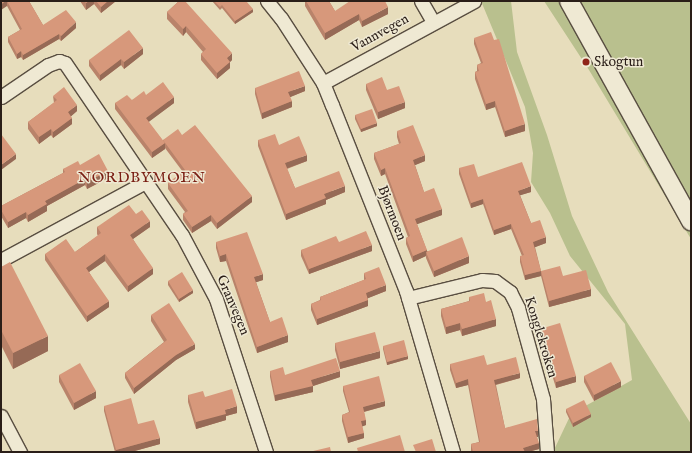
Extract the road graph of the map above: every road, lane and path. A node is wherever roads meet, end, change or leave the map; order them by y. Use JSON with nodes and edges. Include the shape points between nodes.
{"nodes":[{"id":1,"x":267,"y":1,"type":"edge"},
{"id":2,"x":421,"y":1,"type":"edge"},
{"id":3,"x":474,"y":1,"type":"edge"},
{"id":4,"x":569,"y":1,"type":"edge"},
{"id":5,"x":433,"y":22,"type":"junction"},
{"id":6,"x":323,"y":84,"type":"junction"},
{"id":7,"x":1,"y":97,"type":"edge"},
{"id":8,"x":145,"y":182,"type":"junction"},
{"id":9,"x":691,"y":221,"type":"edge"},
{"id":10,"x":1,"y":260,"type":"edge"},
{"id":11,"x":408,"y":298,"type":"junction"},
{"id":12,"x":1,"y":416,"type":"edge"},
{"id":13,"x":20,"y":452,"type":"edge"},
{"id":14,"x":266,"y":452,"type":"edge"},
{"id":15,"x":453,"y":452,"type":"edge"},
{"id":16,"x":547,"y":452,"type":"edge"}],
"edges":[{"from":1,"to":6,"type":"street","name":"Bjørmoen","via":[[281,18]]},
{"from":2,"to":5,"type":"street"},
{"from":3,"to":5,"type":"street","name":"Vannvegen"},
{"from":4,"to":9,"type":"main road"},
{"from":5,"to":6,"type":"street","name":"Vannvegen"},
{"from":6,"to":11,"type":"street","name":"Bjørmoen"},
{"from":7,"to":8,"type":"street","name":"Granvegen","via":[[48,65],[59,61],[65,63]]},
{"from":8,"to":10,"type":"street"},
{"from":8,"to":14,"type":"street","name":"Granvegen","via":[[182,235],[216,299]]},
{"from":11,"to":15,"type":"street","name":"Bjørmoen"},
{"from":11,"to":16,"type":"street","name":"Konglekroken","via":[[482,280],[495,281],[510,292],[518,308],[543,399]]},
{"from":12,"to":13,"type":"street"}]}
